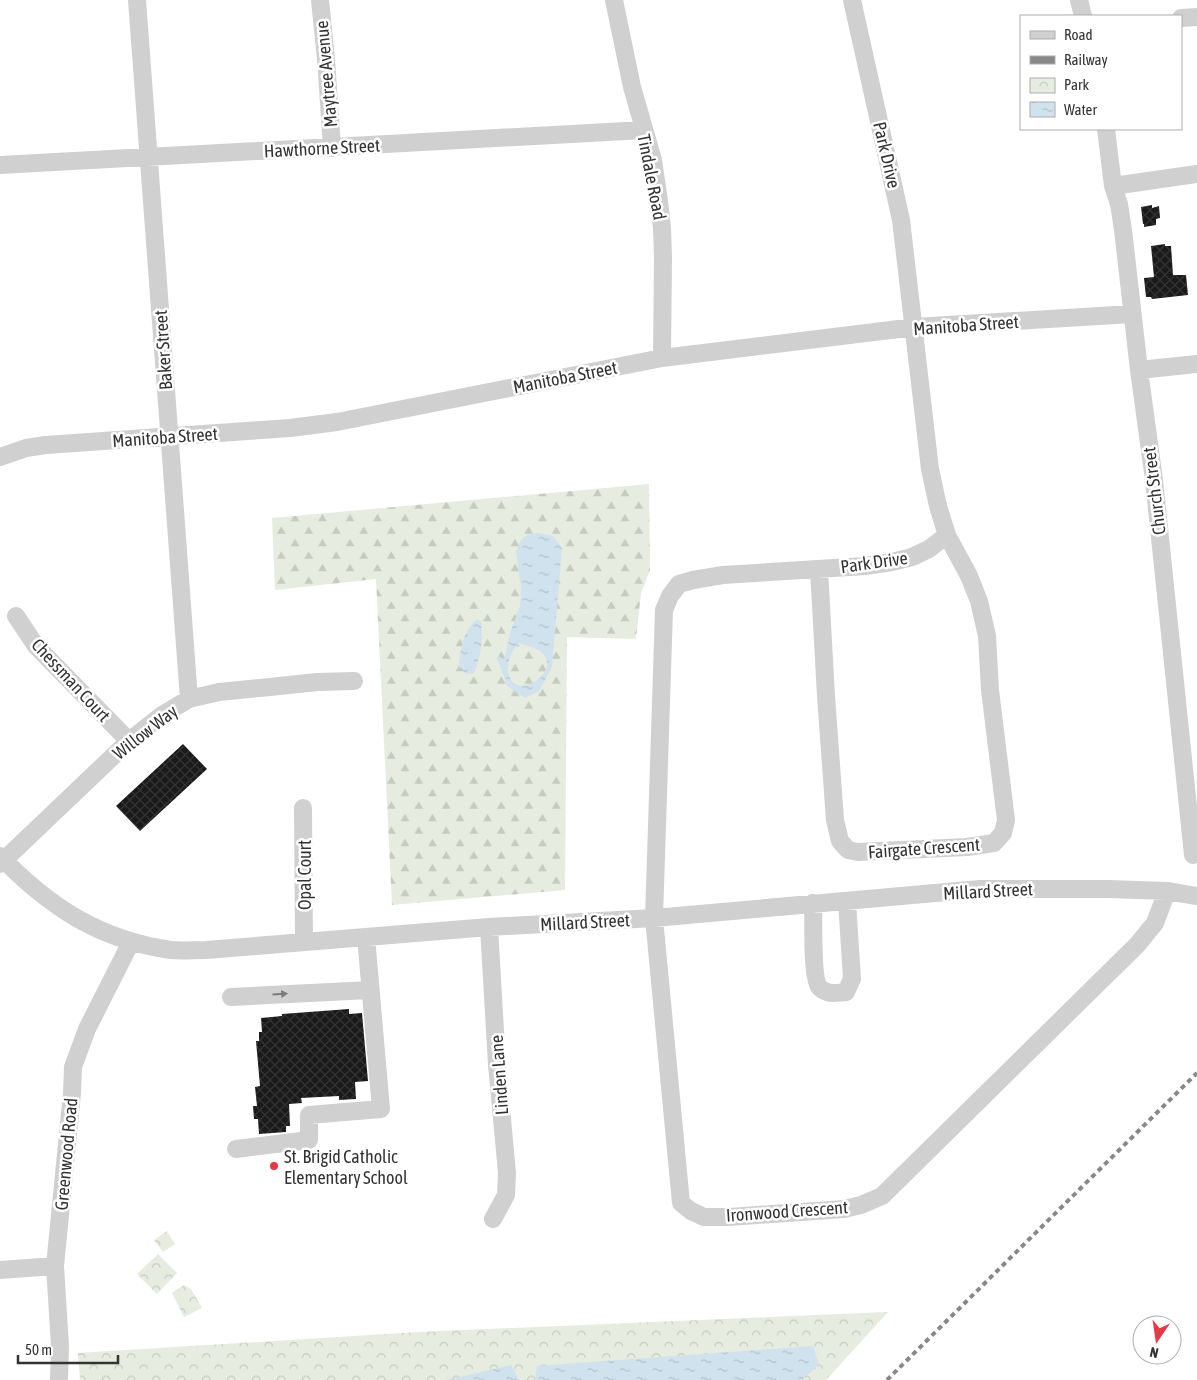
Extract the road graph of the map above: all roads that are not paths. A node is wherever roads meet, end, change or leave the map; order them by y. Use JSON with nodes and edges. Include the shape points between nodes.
{"nodes":[{"id":1,"x":137,"y":0,"type":"edge"},
{"id":2,"x":320,"y":0,"type":"edge"},
{"id":3,"x":614,"y":0,"type":"edge"},
{"id":4,"x":852,"y":0,"type":"edge"},
{"id":5,"x":1079,"y":0,"type":"edge"},
{"id":6,"x":1082,"y":15,"type":"edge"},
{"id":7,"x":1197,"y":17,"type":"edge"},
{"id":8,"x":1182,"y":18,"type":"edge"},
{"id":9,"x":644,"y":130,"type":"junction"},
{"id":10,"x":1106,"y":130,"type":"edge"},
{"id":11,"x":332,"y":148,"type":"junction"},
{"id":12,"x":149,"y":158,"type":"junction"},
{"id":13,"x":0,"y":166,"type":"edge"},
{"id":14,"x":1197,"y":174,"type":"edge"},
{"id":15,"x":1113,"y":186,"type":"junction"},
{"id":16,"x":1132,"y":314,"type":"junction"},
{"id":17,"x":915,"y":327,"type":"junction"},
{"id":18,"x":662,"y":358,"type":"junction"},
{"id":19,"x":1197,"y":364,"type":"edge"},
{"id":20,"x":1139,"y":370,"type":"junction"},
{"id":21,"x":170,"y":436,"type":"junction"},
{"id":22,"x":0,"y":457,"type":"edge"},
{"id":23,"x":947,"y":535,"type":"junction"},
{"id":24,"x":819,"y":568,"type":"junction"},
{"id":25,"x":16,"y":616,"type":"dead end"},
{"id":26,"x":354,"y":681,"type":"dead end"},
{"id":27,"x":189,"y":699,"type":"junction"},
{"id":28,"x":129,"y":741,"type":"junction"},
{"id":29,"x":303,"y":808,"type":"dead end"},
{"id":30,"x":1193,"y":855,"type":"dead end"},
{"id":31,"x":1,"y":860,"type":"edge"},
{"id":32,"x":1167,"y":891,"type":"junction"},
{"id":33,"x":1197,"y":896,"type":"edge"},
{"id":34,"x":847,"y":900,"type":"junction"},
{"id":35,"x":813,"y":904,"type":"junction"},
{"id":36,"x":654,"y":918,"type":"junction"},
{"id":37,"x":489,"y":927,"type":"junction"},
{"id":38,"x":366,"y":937,"type":"junction"},
{"id":39,"x":132,"y":942,"type":"junction"},
{"id":40,"x":304,"y":942,"type":"junction"},
{"id":41,"x":370,"y":990,"type":"junction"},
{"id":42,"x":231,"y":997,"type":"dead end"},
{"id":43,"x":236,"y":1149,"type":"dead end"},
{"id":44,"x":494,"y":1219,"type":"dead end"},
{"id":45,"x":55,"y":1266,"type":"junction"},
{"id":46,"x":0,"y":1270,"type":"edge"},
{"id":47,"x":59,"y":1380,"type":"edge"}],
"edges":[{"from":1,"to":12,"type":"street","name":"Baker Street"},
{"from":2,"to":11,"type":"street","name":"Maytree Avenue"},
{"from":3,"to":9,"type":"street","name":"Tindale Road"},
{"from":4,"to":17,"type":"street","name":"Park Drive","via":[[901,220]]},
{"from":5,"to":6,"type":"street"},
{"from":7,"to":8,"type":"street"},
{"from":9,"to":11,"type":"street","name":"Hawthorne Street"},
{"from":9,"to":18,"type":"street","name":"Tindale Road","via":[[653,160],[662,228]]},
{"from":10,"to":15,"type":"street","name":"Church Street"},
{"from":11,"to":12,"type":"street","name":"Hawthorne Street"},
{"from":12,"to":13,"type":"street","name":"Hawthorne Street"},
{"from":12,"to":21,"type":"street","name":"Baker Street"},
{"from":14,"to":15,"type":"street"},
{"from":15,"to":16,"type":"street","name":"Church Street","via":[[1119,204]]},
{"from":16,"to":17,"type":"street","name":"Manitoba Street"},
{"from":16,"to":20,"type":"street","name":"Church Street"},
{"from":17,"to":18,"type":"street","name":"Manitoba Street"},
{"from":17,"to":23,"type":"street","name":"Park Drive","via":[[930,469]]},
{"from":18,"to":21,"type":"street","name":"Manitoba Street","via":[[337,422]]},
{"from":19,"to":20,"type":"street"},
{"from":20,"to":30,"type":"street","name":"Church Street","via":[[1155,490]]},
{"from":21,"to":22,"type":"street","name":"Manitoba Street","via":[[46,445]]},
{"from":21,"to":27,"type":"street","name":"Baker Street"},
{"from":23,"to":24,"type":"street","name":"Park Drive","via":[[912,557],[865,566]]},
{"from":23,"to":24,"type":"street","name":"Fairgate Crescent","via":[[980,601],[987,636],[990,690],[1006,820],[1003,833],[994,843],[858,852],[848,850],[840,842],[826,696]]},
{"from":24,"to":36,"type":"street","name":"Park Drive","via":[[693,580],[679,584],[670,596],[664,610]]},
{"from":25,"to":28,"type":"street","name":"Chessman Court","via":[[36,646]]},
{"from":26,"to":27,"type":"street","name":"Willow Way","via":[[219,692]]},
{"from":27,"to":28,"type":"street","name":"Willow Way"},
{"from":28,"to":31,"type":"street","name":"Willow Way"},
{"from":29,"to":40,"type":"street","name":"Opal Court"},
{"from":31,"to":39,"type":"street","name":"Millard Street","via":[[58,907],[86,924]]},
{"from":32,"to":33,"type":"street","name":"Millard Street"},
{"from":32,"to":34,"type":"street","name":"Millard Street","via":[[980,889]]},
{"from":32,"to":36,"type":"street","name":"Ironwood Crescent","via":[[1155,923],[1137,946],[882,1196],[844,1209],[729,1216],[704,1216],[681,1202]]},
{"from":34,"to":35,"type":"street","name":"Millard Street"},
{"from":34,"to":35,"type":"street","via":[[852,979],[846,992],[830,994],[819,987],[815,976]]},
{"from":35,"to":36,"type":"street","name":"Millard Street"},
{"from":36,"to":37,"type":"street","name":"Millard Street"},
{"from":37,"to":38,"type":"street","name":"Millard Street"},
{"from":37,"to":44,"type":"street","name":"Linden Lane","via":[[507,1173],[506,1195]]},
{"from":38,"to":40,"type":"street","name":"Millard Street"},
{"from":38,"to":41,"type":"street"},
{"from":39,"to":40,"type":"street","name":"Millard Street","via":[[172,950],[206,950]]},
{"from":39,"to":45,"type":"street","name":"Greenwood Road","via":[[87,1029],[73,1067]]},
{"from":42,"to":41,"type":"street","one_way":true},
{"from":41,"to":43,"type":"street","via":[[381,1109],[308,1115],[309,1140]]},
{"from":45,"to":46,"type":"street"},
{"from":45,"to":47,"type":"street","name":"Greenwood Road"}]}
